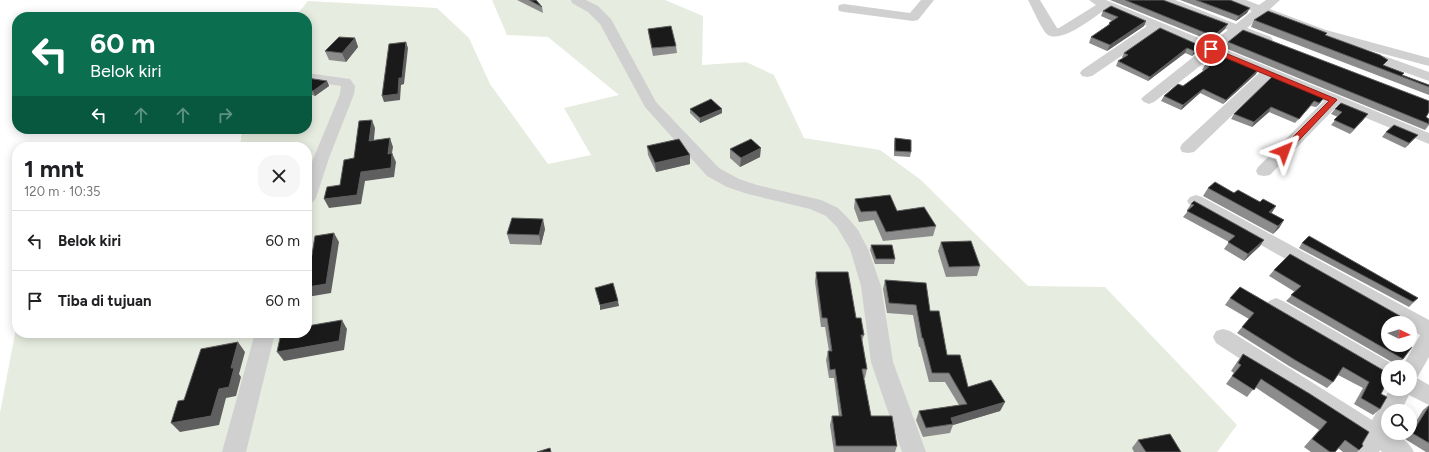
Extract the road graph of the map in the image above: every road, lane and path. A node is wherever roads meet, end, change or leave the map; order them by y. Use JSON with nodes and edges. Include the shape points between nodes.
{"nodes":[{"id":1,"x":577,"y":0,"type":"edge"},
{"id":2,"x":928,"y":0,"type":"edge"},
{"id":3,"x":1034,"y":0,"type":"edge"},
{"id":4,"x":1164,"y":0,"type":"edge"},
{"id":5,"x":1234,"y":0,"type":"edge"},
{"id":6,"x":1274,"y":0,"type":"edge"},
{"id":7,"x":1101,"y":2,"type":"edge"},
{"id":8,"x":844,"y":8,"type":"dead end"},
{"id":9,"x":1260,"y":10,"type":"junction"},
{"id":10,"x":1156,"y":26,"type":"junction"},
{"id":11,"x":1238,"y":29,"type":"junction"},
{"id":12,"x":1321,"y":33,"type":"junction"},
{"id":13,"x":1282,"y":46,"type":"edge"},
{"id":14,"x":1211,"y":49,"type":"junction"},
{"id":15,"x":1429,"y":62,"type":"edge"},
{"id":16,"x":1269,"y":72,"type":"junction"},
{"id":17,"x":1087,"y":73,"type":"dead end"},
{"id":18,"x":312,"y":77,"type":"edge"},
{"id":19,"x":1429,"y":77,"type":"edge"},
{"id":20,"x":1149,"y":99,"type":"dead end"},
{"id":21,"x":1334,"y":100,"type":"junction"},
{"id":22,"x":1429,"y":139,"type":"edge"},
{"id":23,"x":1188,"y":148,"type":"dead end"},
{"id":24,"x":1264,"y":171,"type":"dead end"},
{"id":25,"x":312,"y":184,"type":"edge"},
{"id":26,"x":1196,"y":201,"type":"edge"},
{"id":27,"x":1276,"y":306,"type":"edge"},
{"id":28,"x":1429,"y":330,"type":"edge"},
{"id":29,"x":1429,"y":337,"type":"edge"},
{"id":30,"x":264,"y":338,"type":"edge"},
{"id":31,"x":1223,"y":338,"type":"dead end"},
{"id":32,"x":1417,"y":360,"type":"edge"},
{"id":33,"x":1381,"y":368,"type":"edge"},
{"id":34,"x":1417,"y":389,"type":"edge"},
{"id":35,"x":1429,"y":396,"type":"edge"},
{"id":36,"x":1381,"y":425,"type":"edge"},
{"id":37,"x":1371,"y":444,"type":"edge"},
{"id":38,"x":234,"y":452,"type":"edge"},
{"id":39,"x":914,"y":452,"type":"edge"},
{"id":40,"x":1402,"y":452,"type":"edge"}],
"edges":[{"from":1,"to":39,"type":"street","via":[[606,22],[650,104],[713,172],[733,183],[754,190],[815,204],[832,212],[847,229],[859,249],[871,286],[882,362]]},
{"from":2,"to":8,"type":"street","via":[[913,17]]},
{"from":3,"to":7,"type":"street","via":[[1053,32],[1062,32]]},
{"from":4,"to":11,"type":"street"},
{"from":5,"to":9,"type":"street"},
{"from":6,"to":9,"type":"street"},
{"from":7,"to":10,"type":"street"},
{"from":9,"to":11,"type":"street"},
{"from":9,"to":12,"type":"street"},
{"from":10,"to":14,"type":"street"},
{"from":10,"to":17,"type":"street"},
{"from":11,"to":13,"type":"street"},
{"from":11,"to":14,"type":"street"},
{"from":12,"to":15,"type":"street"},
{"from":12,"to":19,"type":"street"},
{"from":14,"to":16,"type":"street"},
{"from":14,"to":20,"type":"street"},
{"from":16,"to":21,"type":"street"},
{"from":16,"to":23,"type":"street"},
{"from":18,"to":25,"type":"street","via":[[345,82],[348,86]]},
{"from":21,"to":22,"type":"street"},
{"from":21,"to":24,"type":"street"},
{"from":26,"to":28,"type":"street"},
{"from":27,"to":33,"type":"street"},
{"from":29,"to":32,"type":"street"},
{"from":30,"to":38,"type":"street"},
{"from":31,"to":37,"type":"street"},
{"from":34,"to":35,"type":"street"},
{"from":36,"to":37,"type":"street"},
{"from":37,"to":40,"type":"street"}]}
